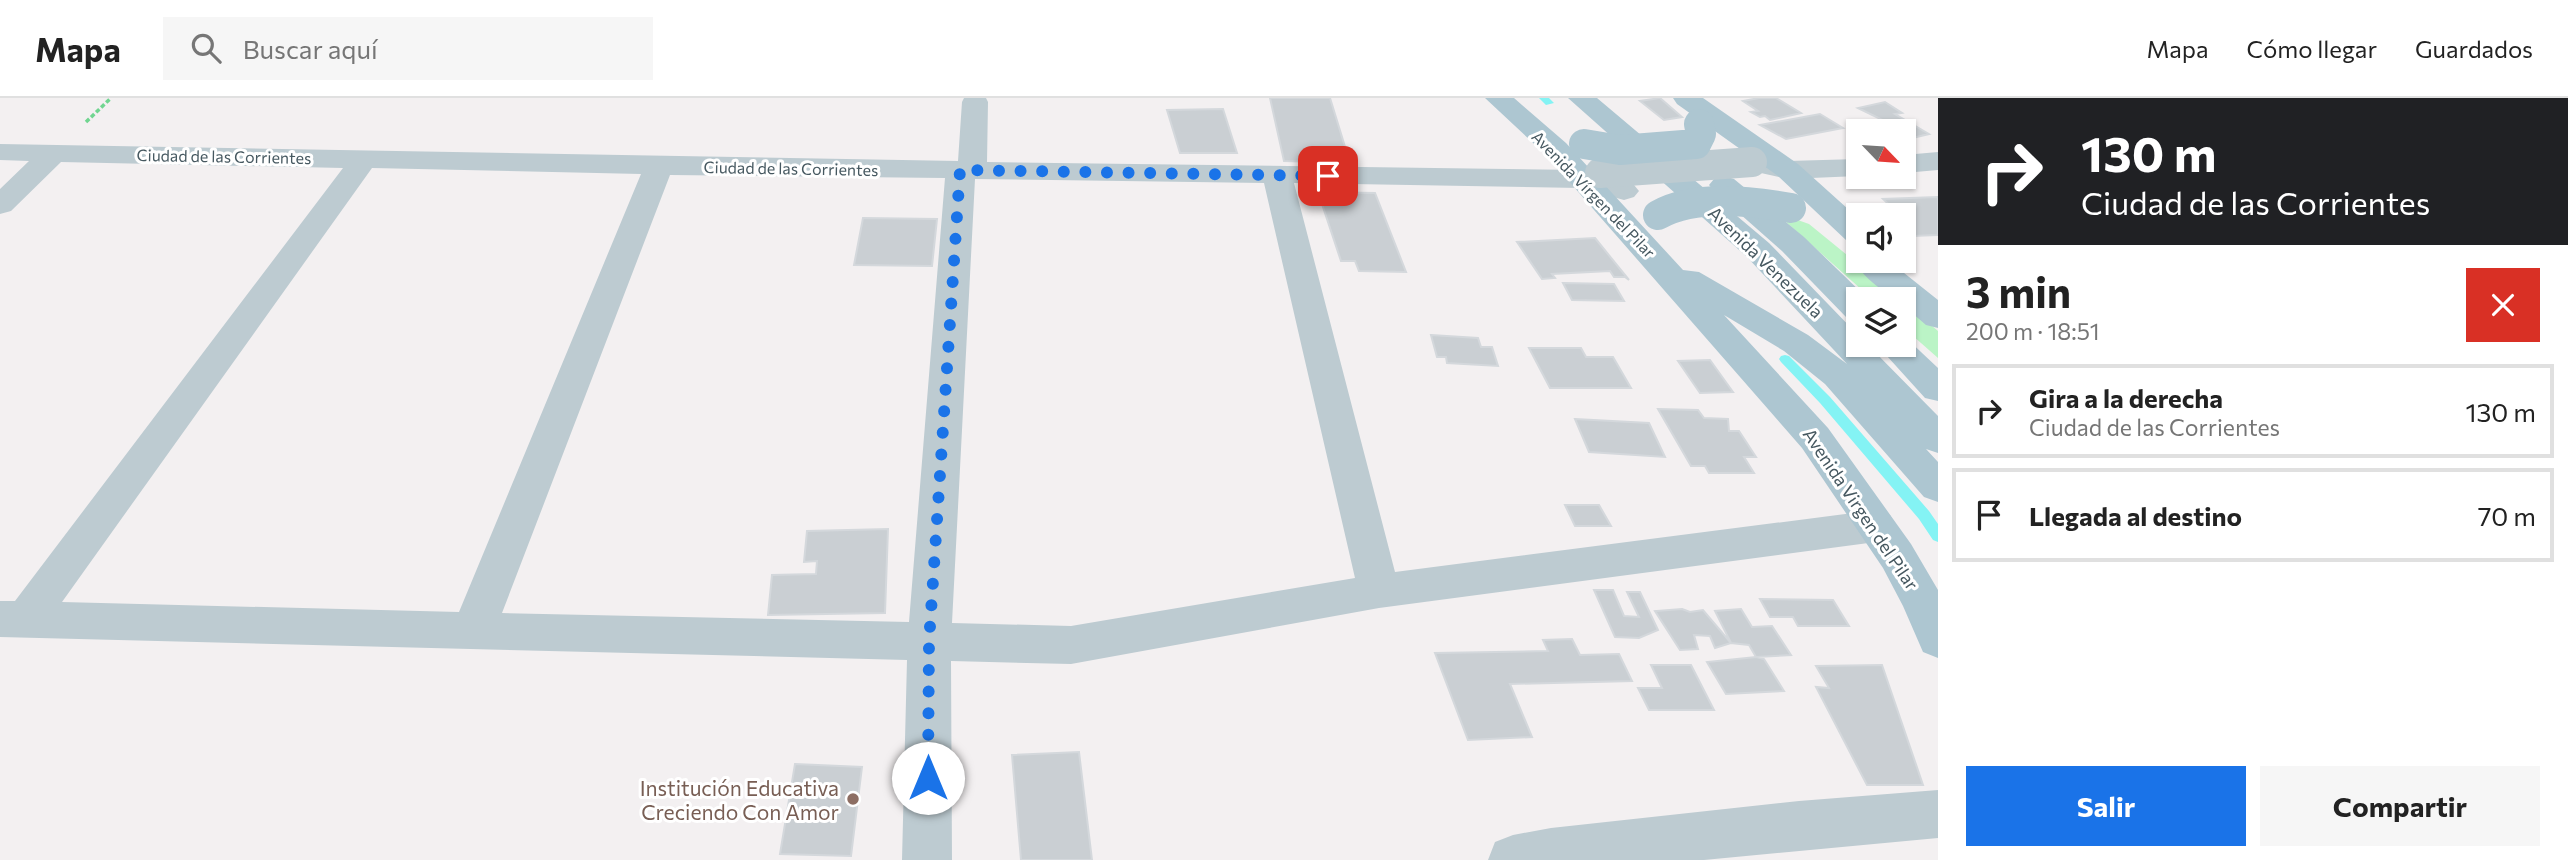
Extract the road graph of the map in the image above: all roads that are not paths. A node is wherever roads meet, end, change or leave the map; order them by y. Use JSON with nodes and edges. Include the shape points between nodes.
{"nodes":[{"id":1,"x":1497,"y":98,"type":"edge"},
{"id":2,"x":1522,"y":98,"type":"edge"},
{"id":3,"x":1581,"y":98,"type":"edge"},
{"id":4,"x":1615,"y":98,"type":"edge"},
{"id":5,"x":1672,"y":98,"type":"edge"},
{"id":6,"x":1686,"y":98,"type":"edge"},
{"id":7,"x":975,"y":102,"type":"dead end"},
{"id":8,"x":0,"y":152,"type":"edge"},
{"id":9,"x":55,"y":152,"type":"junction"},
{"id":10,"x":364,"y":159,"type":"junction"},
{"id":11,"x":1938,"y":161,"type":"edge"},
{"id":12,"x":1916,"y":163,"type":"edge"},
{"id":13,"x":659,"y":166,"type":"junction"},
{"id":14,"x":1846,"y":169,"type":"edge"},
{"id":15,"x":966,"y":170,"type":"junction"},
{"id":16,"x":1770,"y":171,"type":"junction"},
{"id":17,"x":1277,"y":175,"type":"junction"},
{"id":18,"x":1591,"y":176,"type":"junction"},
{"id":19,"x":0,"y":205,"type":"edge"},
{"id":20,"x":1846,"y":225,"type":"edge"},
{"id":21,"x":1846,"y":242,"type":"edge"},
{"id":22,"x":1659,"y":262,"type":"junction"},
{"id":23,"x":1884,"y":273,"type":"edge"},
{"id":24,"x":1903,"y":273,"type":"edge"},
{"id":25,"x":1846,"y":297,"type":"edge"},
{"id":26,"x":1938,"y":304,"type":"edge"},
{"id":27,"x":1938,"y":317,"type":"edge"},
{"id":28,"x":1906,"y":357,"type":"edge"},
{"id":29,"x":1938,"y":389,"type":"edge"},
{"id":30,"x":1938,"y":439,"type":"edge"},
{"id":31,"x":1938,"y":487,"type":"edge"},
{"id":32,"x":1876,"y":526,"type":"junction"},
{"id":33,"x":1379,"y":591,"type":"junction"},
{"id":34,"x":13,"y":619,"type":"edge"},
{"id":35,"x":473,"y":631,"type":"junction"},
{"id":36,"x":1938,"y":639,"type":"edge"},
{"id":37,"x":929,"y":642,"type":"junction"},
{"id":38,"x":1938,"y":814,"type":"edge"},
{"id":39,"x":927,"y":860,"type":"edge"},
{"id":40,"x":1513,"y":860,"type":"edge"}],
"edges":[{"from":1,"to":18,"type":"main road","name":"Avenida Vírgen del Pilar"},
{"from":2,"to":5,"type":"main road","bridge":true,"via":[[1584,144],[1620,149],[1696,144],[1699,124]]},
{"from":3,"to":30,"type":"main road","name":"Avenida Venezuela","via":[[1758,250]]},
{"from":4,"to":25,"type":"main road","name":"Avenida Venezuela","via":[[1793,244]]},
{"from":6,"to":16,"type":"main road"},
{"from":7,"to":15,"type":"street"},
{"from":8,"to":9,"type":"street","name":"Ciudad de las Corrientes"},
{"from":9,"to":10,"type":"street","name":"Ciudad de las Corrientes"},
{"from":9,"to":19,"type":"street"},
{"from":10,"to":13,"type":"street","name":"Ciudad de las Corrientes"},
{"from":10,"to":34,"type":"street"},
{"from":11,"to":12,"type":"street"},
{"from":13,"to":15,"type":"street","name":"Ciudad de las Corrientes"},
{"from":13,"to":35,"type":"street"},
{"from":14,"to":16,"type":"street"},
{"from":15,"to":17,"type":"street","name":"Ciudad de las Corrientes"},
{"from":15,"to":37,"type":"street"},
{"from":16,"to":18,"type":"street","name":"Ciudad de las Corrientes","bridge":true},
{"from":16,"to":18,"type":"street","name":"Ciudad de las Corrientes","via":[[1624,191]]},
{"from":16,"to":20,"type":"main road"},
{"from":17,"to":18,"type":"street","name":"Ciudad de las Corrientes"},
{"from":17,"to":33,"type":"street"},
{"from":18,"to":22,"type":"main road","name":"Avenida Vírgen del Pilar"},
{"from":21,"to":22,"type":"main road","bridge":true,"via":[[1823,223],[1791,208],[1759,202],[1675,207],[1658,215]]},
{"from":22,"to":31,"type":"main road","via":[[1776,330],[1837,375]]},
{"from":22,"to":32,"type":"main road","name":"Avenida Virgen del Pilar","via":[[1815,438]]},
{"from":23,"to":27,"type":"main road"},
{"from":24,"to":26,"type":"main road"},
{"from":28,"to":29,"type":"main road"},
{"from":32,"to":33,"type":"street"},
{"from":32,"to":36,"type":"main road","name":"Avenida Virgen del Pilar","via":[[1923,602]]},
{"from":33,"to":37,"type":"street","via":[[1071,645]]},
{"from":34,"to":35,"type":"street"},
{"from":35,"to":37,"type":"street"},
{"from":37,"to":39,"type":"street"},
{"from":38,"to":40,"type":"street","via":[[1799,825]]}]}
